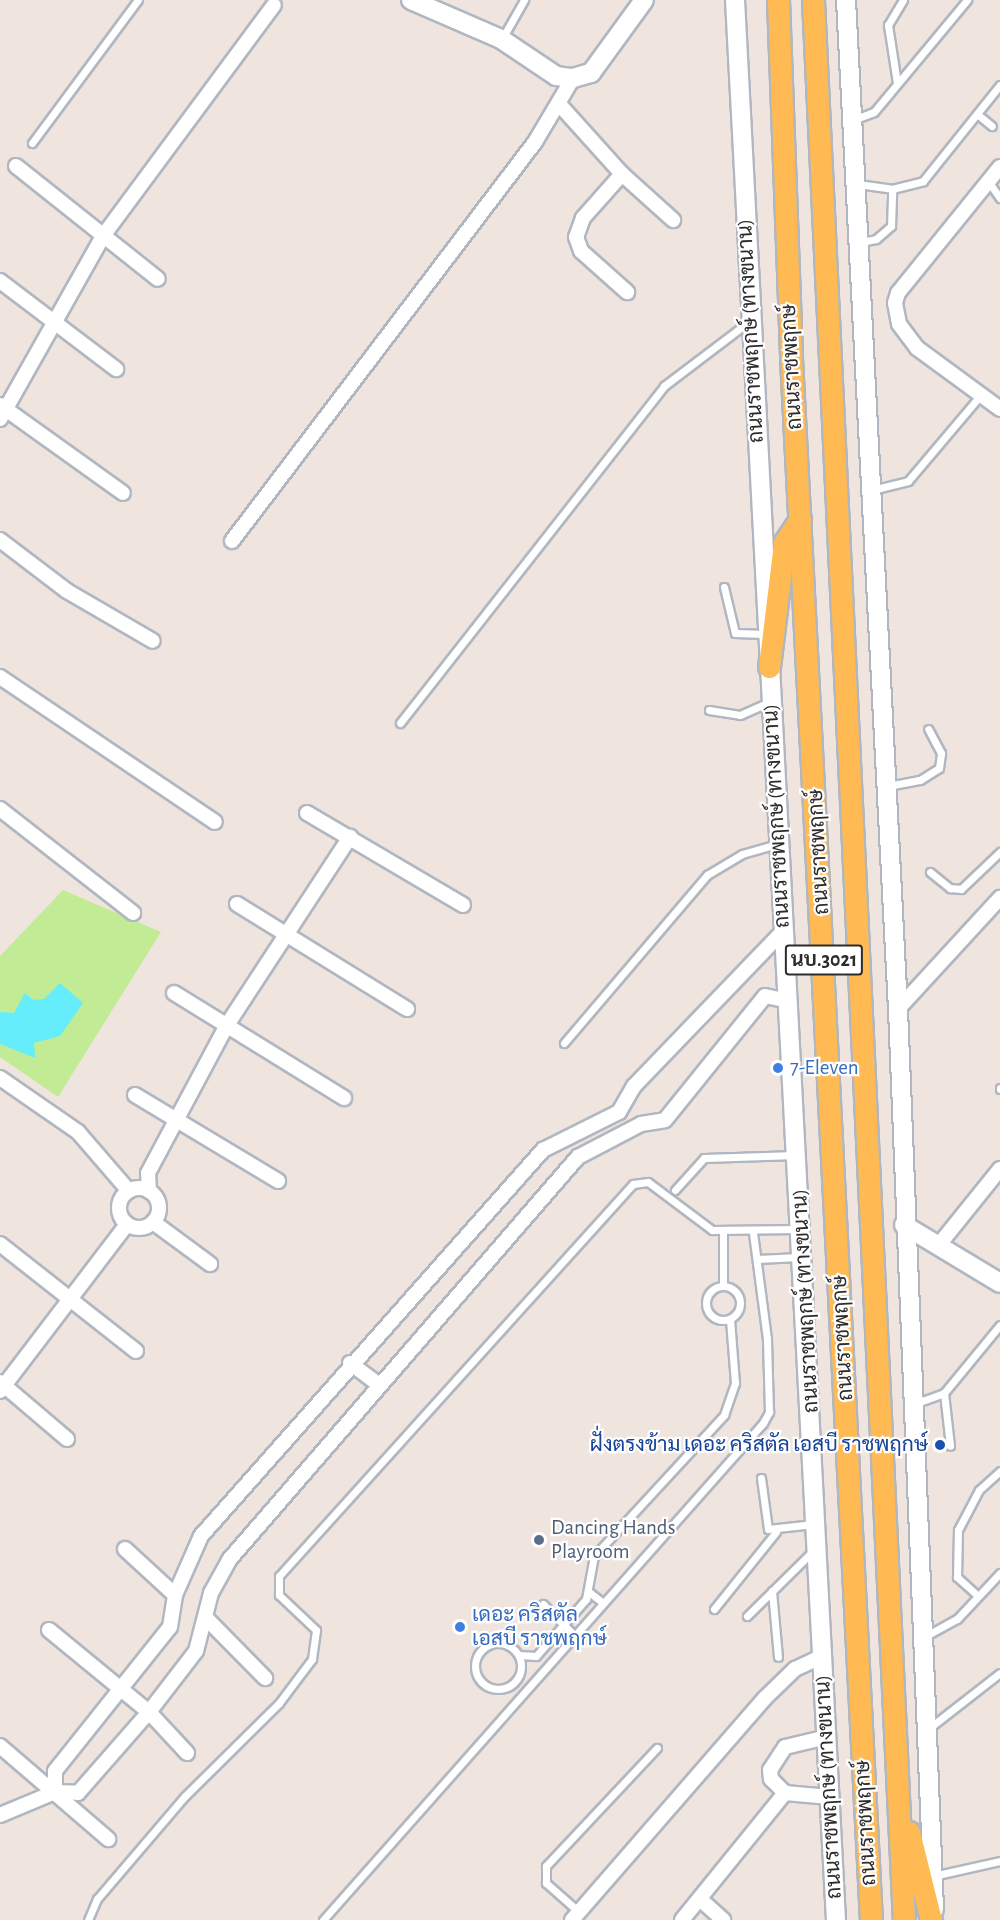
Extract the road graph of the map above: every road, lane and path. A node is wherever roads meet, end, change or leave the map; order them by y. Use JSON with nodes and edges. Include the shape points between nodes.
{"nodes":[{"id":1,"x":138,"y":0,"type":"edge"},
{"id":2,"x":411,"y":0,"type":"edge"},
{"id":3,"x":524,"y":0,"type":"edge"},
{"id":4,"x":644,"y":0,"type":"edge"},
{"id":5,"x":735,"y":0,"type":"edge"},
{"id":6,"x":778,"y":0,"type":"edge"},
{"id":7,"x":813,"y":0,"type":"edge"},
{"id":8,"x":846,"y":0,"type":"edge"},
{"id":9,"x":903,"y":0,"type":"edge"},
{"id":10,"x":967,"y":0,"type":"edge"},
{"id":11,"x":274,"y":4,"type":"dead end"},
{"id":12,"x":501,"y":39,"type":"junction"},
{"id":13,"x":573,"y":78,"type":"junction"},
{"id":14,"x":897,"y":83,"type":"junction"},
{"id":15,"x":1000,"y":85,"type":"edge"},
{"id":16,"x":559,"y":104,"type":"junction"},
{"id":17,"x":977,"y":114,"type":"junction"},
{"id":18,"x":851,"y":121,"type":"junction"},
{"id":19,"x":992,"y":126,"type":"dead end"},
{"id":20,"x":32,"y":143,"type":"dead end"},
{"id":21,"x":16,"y":166,"type":"dead end"},
{"id":22,"x":1000,"y":166,"type":"edge"},
{"id":23,"x":622,"y":174,"type":"junction"},
{"id":24,"x":988,"y":181,"type":"junction"},
{"id":25,"x":855,"y":184,"type":"junction"},
{"id":26,"x":892,"y":189,"type":"junction"},
{"id":27,"x":1000,"y":198,"type":"edge"},
{"id":28,"x":673,"y":220,"type":"dead end"},
{"id":29,"x":103,"y":236,"type":"junction"},
{"id":30,"x":858,"y":242,"type":"junction"},
{"id":31,"x":158,"y":279,"type":"dead end"},
{"id":32,"x":0,"y":280,"type":"edge"},
{"id":33,"x":627,"y":292,"type":"dead end"},
{"id":34,"x":751,"y":320,"type":"junction"},
{"id":35,"x":56,"y":321,"type":"junction"},
{"id":36,"x":116,"y":369,"type":"dead end"},
{"id":37,"x":980,"y":397,"type":"junction"},
{"id":38,"x":1000,"y":409,"type":"edge"},
{"id":39,"x":2,"y":411,"type":"edge"},
{"id":40,"x":869,"y":490,"type":"junction"},
{"id":41,"x":123,"y":493,"type":"dead end"},
{"id":42,"x":800,"y":519,"type":"junction"},
{"id":43,"x":0,"y":540,"type":"edge"},
{"id":44,"x":232,"y":540,"type":"dead end"},
{"id":45,"x":724,"y":588,"type":"dead end"},
{"id":46,"x":766,"y":634,"type":"junction"},
{"id":47,"x":153,"y":641,"type":"dead end"},
{"id":48,"x":769,"y":667,"type":"junction"},
{"id":49,"x":0,"y":677,"type":"edge"},
{"id":50,"x":772,"y":701,"type":"junction"},
{"id":51,"x":709,"y":710,"type":"dead end"},
{"id":52,"x":400,"y":723,"type":"dead end"},
{"id":53,"x":928,"y":729,"type":"dead end"},
{"id":54,"x":885,"y":786,"type":"junction"},
{"id":55,"x":0,"y":809,"type":"edge"},
{"id":56,"x":307,"y":813,"type":"dead end"},
{"id":57,"x":215,"y":822,"type":"dead end"},
{"id":58,"x":350,"y":837,"type":"junction"},
{"id":59,"x":779,"y":843,"type":"junction"},
{"id":60,"x":1000,"y":852,"type":"edge"},
{"id":61,"x":930,"y":872,"type":"dead end"},
{"id":62,"x":1000,"y":898,"type":"edge"},
{"id":63,"x":237,"y":904,"type":"dead end"},
{"id":64,"x":463,"y":905,"type":"dead end"},
{"id":65,"x":133,"y":913,"type":"dead end"},
{"id":66,"x":783,"y":931,"type":"junction"},
{"id":67,"x":288,"y":936,"type":"junction"},
{"id":68,"x":174,"y":993,"type":"dead end"},
{"id":69,"x":788,"y":1001,"type":"junction"},
{"id":70,"x":407,"y":1009,"type":"dead end"},
{"id":71,"x":898,"y":1009,"type":"junction"},
{"id":72,"x":227,"y":1025,"type":"junction"},
{"id":73,"x":564,"y":1042,"type":"dead end"},
{"id":74,"x":0,"y":1078,"type":"edge"},
{"id":75,"x":135,"y":1095,"type":"dead end"},
{"id":76,"x":344,"y":1098,"type":"dead end"},
{"id":77,"x":178,"y":1120,"type":"junction"},
{"id":78,"x":798,"y":1155,"type":"junction"},
{"id":79,"x":1000,"y":1169,"type":"edge"},
{"id":80,"x":278,"y":1181,"type":"dead end"},
{"id":81,"x":675,"y":1190,"type":"dead end"},
{"id":82,"x":129,"y":1191,"type":"junction"},
{"id":83,"x":149,"y":1191,"type":"junction"},
{"id":84,"x":153,"y":1222,"type":"junction"},
{"id":85,"x":127,"y":1224,"type":"junction"},
{"id":86,"x":904,"y":1226,"type":"junction"},
{"id":87,"x":803,"y":1229,"type":"junction"},
{"id":88,"x":723,"y":1232,"type":"junction"},
{"id":89,"x":753,"y":1232,"type":"junction"},
{"id":90,"x":0,"y":1244,"type":"edge"},
{"id":91,"x":938,"y":1246,"type":"junction"},
{"id":92,"x":804,"y":1257,"type":"junction"},
{"id":93,"x":757,"y":1259,"type":"junction"},
{"id":94,"x":210,"y":1264,"type":"dead end"},
{"id":95,"x":1000,"y":1283,"type":"edge"},
{"id":96,"x":723,"y":1286,"type":"junction"},
{"id":97,"x":72,"y":1298,"type":"junction"},
{"id":98,"x":730,"y":1319,"type":"junction"},
{"id":99,"x":1000,"y":1325,"type":"edge"},
{"id":100,"x":136,"y":1351,"type":"dead end"},
{"id":101,"x":351,"y":1363,"type":"junction"},
{"id":102,"x":379,"y":1384,"type":"junction"},
{"id":103,"x":1,"y":1386,"type":"edge"},
{"id":104,"x":944,"y":1393,"type":"junction"},
{"id":105,"x":912,"y":1405,"type":"junction"},
{"id":106,"x":67,"y":1439,"type":"dead end"},
{"id":107,"x":950,"y":1446,"type":"dead end"},
{"id":108,"x":1000,"y":1471,"type":"edge"},
{"id":109,"x":761,"y":1478,"type":"dead end"},
{"id":110,"x":817,"y":1523,"type":"junction"},
{"id":111,"x":777,"y":1532,"type":"junction"},
{"id":112,"x":818,"y":1546,"type":"junction"},
{"id":113,"x":125,"y":1549,"type":"dead end"},
{"id":114,"x":1000,"y":1573,"type":"edge"},
{"id":115,"x":772,"y":1591,"type":"junction"},
{"id":116,"x":589,"y":1592,"type":"junction"},
{"id":117,"x":175,"y":1595,"type":"junction"},
{"id":118,"x":977,"y":1595,"type":"junction"},
{"id":119,"x":603,"y":1603,"type":"junction"},
{"id":120,"x":543,"y":1604,"type":"dead end"},
{"id":121,"x":714,"y":1609,"type":"dead end"},
{"id":122,"x":747,"y":1616,"type":"dead end"},
{"id":123,"x":207,"y":1619,"type":"junction"},
{"id":124,"x":563,"y":1626,"type":"junction"},
{"id":125,"x":49,"y":1630,"type":"dead end"},
{"id":126,"x":573,"y":1634,"type":"junction"},
{"id":127,"x":922,"y":1638,"type":"junction"},
{"id":128,"x":519,"y":1655,"type":"junction"},
{"id":129,"x":823,"y":1656,"type":"junction"},
{"id":130,"x":778,"y":1657,"type":"dead end"},
{"id":131,"x":1000,"y":1673,"type":"edge"},
{"id":132,"x":265,"y":1678,"type":"dead end"},
{"id":133,"x":509,"y":1686,"type":"junction"},
{"id":134,"x":123,"y":1689,"type":"junction"},
{"id":135,"x":518,"y":1695,"type":"junction"},
{"id":136,"x":149,"y":1712,"type":"junction"},
{"id":137,"x":926,"y":1731,"type":"junction"},
{"id":138,"x":827,"y":1737,"type":"junction"},
{"id":139,"x":0,"y":1746,"type":"edge"},
{"id":140,"x":657,"y":1748,"type":"dead end"},
{"id":141,"x":187,"y":1753,"type":"dead end"},
{"id":142,"x":897,"y":1788,"type":"junction"},
{"id":143,"x":53,"y":1793,"type":"junction"},
{"id":144,"x":785,"y":1793,"type":"junction"},
{"id":145,"x":830,"y":1797,"type":"junction"},
{"id":146,"x":0,"y":1815,"type":"edge"},
{"id":147,"x":108,"y":1839,"type":"dead end"},
{"id":148,"x":1000,"y":1861,"type":"edge"},
{"id":149,"x":925,"y":1871,"type":"junction"},
{"id":150,"x":701,"y":1900,"type":"junction"},
{"id":151,"x":575,"y":1916,"type":"edge"},
{"id":152,"x":87,"y":1920,"type":"edge"},
{"id":153,"x":323,"y":1920,"type":"edge"},
{"id":154,"x":682,"y":1920,"type":"edge"},
{"id":155,"x":723,"y":1920,"type":"edge"},
{"id":156,"x":836,"y":1920,"type":"edge"},
{"id":157,"x":871,"y":1920,"type":"edge"},
{"id":158,"x":904,"y":1920,"type":"edge"},
{"id":159,"x":921,"y":1920,"type":"edge"},
{"id":160,"x":933,"y":1920,"type":"edge"}],
"edges":[{"from":1,"to":20,"type":"lane"},
{"from":2,"to":12,"type":"main road"},
{"from":3,"to":12,"type":"lane"},
{"from":4,"to":13,"type":"main road","via":[[591,73]]},
{"from":5,"to":34,"type":"main road","name":"ถนนราชพฤกษ์ (ทางขนาน)","number":"นบ.3021"},
{"from":6,"to":42,"type":"main road","name":"ถนนราชพฤกษ์","number":"นบ.3021"},
{"from":7,"to":142,"type":"main road","name":"ถนนราชพฤกษ์","number":"นบ.3021"},
{"from":8,"to":18,"type":"main road","number":"นบ.3021"},
{"from":9,"to":14,"type":"lane","via":[[888,25]]},
{"from":10,"to":14,"type":"lane"},
{"from":11,"to":29,"type":"street"},
{"from":12,"to":13,"type":"main road","via":[[556,76]]},
{"from":13,"to":16,"type":"street"},
{"from":14,"to":18,"type":"lane","via":[[874,112]]},
{"from":15,"to":17,"type":"lane"},
{"from":16,"to":23,"type":"street"},
{"from":16,"to":44,"type":"street"},
{"from":17,"to":19,"type":"lane"},
{"from":17,"to":26,"type":"lane","via":[[923,181]]},
{"from":18,"to":25,"type":"main road","number":"นบ.3021"},
{"from":21,"to":29,"type":"street"},
{"from":22,"to":24,"type":"street"},
{"from":23,"to":28,"type":"street"},
{"from":23,"to":33,"type":"street","via":[[583,218],[576,237],[581,250]]},
{"from":24,"to":27,"type":"lane"},
{"from":24,"to":37,"type":"street","via":[[898,292],[896,303],[899,324],[910,341]]},
{"from":25,"to":26,"type":"lane"},
{"from":25,"to":30,"type":"main road","number":"นบ.3021"},
{"from":26,"to":30,"type":"lane","via":[[891,226],[876,239]]},
{"from":29,"to":31,"type":"street"},
{"from":29,"to":35,"type":"street"},
{"from":30,"to":40,"type":"main road","number":"นบ.3021"},
{"from":32,"to":35,"type":"street"},
{"from":34,"to":46,"type":"main road","name":"ถนนราชพฤกษ์ (ทางขนาน)","number":"นบ.3021"},
{"from":34,"to":52,"type":"lane","via":[[664,386]]},
{"from":35,"to":36,"type":"street"},
{"from":35,"to":39,"type":"street"},
{"from":37,"to":38,"type":"street"},
{"from":37,"to":40,"type":"lane","via":[[908,481]]},
{"from":39,"to":41,"type":"street"},
{"from":40,"to":54,"type":"main road","number":"นบ.3021"},
{"from":42,"to":48,"type":"main road","via":[[784,543]]},
{"from":42,"to":157,"type":"main road","name":"ถนนราชพฤกษ์","number":"นบ.3021"},
{"from":43,"to":47,"type":"street","via":[[67,591]]},
{"from":45,"to":46,"type":"lane","via":[[735,633]]},
{"from":46,"to":48,"type":"main road","name":"ถนนราชพฤกษ์ (ทางขนาน)","number":"นบ.3021"},
{"from":48,"to":50,"type":"main road","name":"ถนนราชพฤกษ์ (ทางขนาน)","number":"นบ.3021"},
{"from":49,"to":57,"type":"street"},
{"from":50,"to":51,"type":"lane","via":[[740,715]]},
{"from":50,"to":59,"type":"main road","name":"ถนนราชพฤกษ์ (ทางขนาน)","number":"นบ.3021"},
{"from":53,"to":54,"type":"lane","via":[[941,753],[939,768],[920,780]]},
{"from":54,"to":71,"type":"main road","number":"นบ.3021"},
{"from":55,"to":65,"type":"street"},
{"from":56,"to":58,"type":"street"},
{"from":58,"to":64,"type":"street"},
{"from":58,"to":67,"type":"street"},
{"from":59,"to":66,"type":"main road","name":"ถนนราชพฤกษ์ (ทางขนาน)","number":"นบ.3021"},
{"from":59,"to":73,"type":"lane","via":[[742,854],[707,875]]},
{"from":60,"to":61,"type":"lane","via":[[962,889],[950,888]]},
{"from":62,"to":71,"type":"street"},
{"from":63,"to":67,"type":"street"},
{"from":66,"to":69,"type":"main road","name":"ถนนราชพฤกษ์ (ทางขนาน)","number":"นบ.3021"},
{"from":66,"to":101,"type":"street","via":[[634,1086],[619,1112],[543,1150]]},
{"from":67,"to":70,"type":"street"},
{"from":67,"to":72,"type":"street"},
{"from":68,"to":72,"type":"street"},
{"from":69,"to":78,"type":"main road","name":"ถนนราชพฤกษ์ (ทางขนาน)","number":"นบ.3021"},
{"from":69,"to":102,"type":"street","via":[[765,996],[664,1120],[641,1124],[578,1157]]},
{"from":71,"to":86,"type":"main road","number":"นบ.3021"},
{"from":72,"to":76,"type":"street"},
{"from":72,"to":77,"type":"street"},
{"from":74,"to":82,"type":"street","via":[[78,1132]]},
{"from":75,"to":77,"type":"street"},
{"from":77,"to":80,"type":"street"},
{"from":77,"to":83,"type":"street","via":[[148,1173]]},
{"from":78,"to":81,"type":"lane","via":[[704,1158]]},
{"from":78,"to":87,"type":"main road","name":"ถนนราชพฤกษ์ (ทางขนาน)","number":"นบ.3021"},
{"from":79,"to":91,"type":"street"},
{"from":82,"to":83,"type":"street"},
{"from":82,"to":85,"type":"street","via":[[119,1207]]},
{"from":83,"to":84,"type":"street","via":[[159,1206]]},
{"from":84,"to":85,"type":"street","via":[[143,1227]]},
{"from":84,"to":94,"type":"street"},
{"from":85,"to":97,"type":"street"},
{"from":86,"to":91,"type":"main road"},
{"from":86,"to":105,"type":"main road","number":"นบ.3021"},
{"from":87,"to":89,"type":"lane"},
{"from":87,"to":92,"type":"main road","name":"ถนนราชพฤกษ์ (ทางขนาน)","number":"นบ.3021"},
{"from":88,"to":89,"type":"lane"},
{"from":88,"to":96,"type":"lane"},
{"from":88,"to":152,"type":"lane","via":[[703,1227],[648,1182],[633,1184],[279,1576],[279,1595],[316,1630],[312,1659],[279,1703],[170,1813],[97,1899]]},
{"from":89,"to":93,"type":"lane"},
{"from":90,"to":97,"type":"street"},
{"from":91,"to":95,"type":"main road"},
{"from":92,"to":93,"type":"lane"},
{"from":92,"to":110,"type":"main road","name":"ถนนราชพฤกษ์ (ทางขนาน)","number":"นบ.3021"},
{"from":93,"to":119,"type":"lane","via":[[769,1412]]},
{"from":96,"to":98,"type":"lane","via":[[740,1296],[740,1310]]},
{"from":96,"to":98,"type":"lane","via":[[710,1291],[706,1304],[711,1316]]},
{"from":97,"to":100,"type":"street"},
{"from":97,"to":103,"type":"street"},
{"from":98,"to":116,"type":"lane","via":[[735,1383],[730,1404],[594,1556]]},
{"from":99,"to":104,"type":"lane"},
{"from":101,"to":102,"type":"street"},
{"from":101,"to":117,"type":"street","via":[[201,1536]]},
{"from":102,"to":123,"type":"street","via":[[229,1560],[211,1593]]},
{"from":103,"to":106,"type":"street"},
{"from":104,"to":105,"type":"lane"},
{"from":104,"to":107,"type":"lane"},
{"from":105,"to":127,"type":"main road","number":"นบ.3021"},
{"from":108,"to":118,"type":"lane","via":[[979,1490],[958,1530],[957,1577]]},
{"from":109,"to":111,"type":"lane","via":[[768,1528]]},
{"from":110,"to":111,"type":"lane"},
{"from":110,"to":112,"type":"main road","name":"ถนนราชพฤกษ์ (ทางขนาน)","number":"นบ.3021"},
{"from":111,"to":121,"type":"lane"},
{"from":112,"to":115,"type":"lane"},
{"from":112,"to":129,"type":"main road","name":"ถนนราชพฤกษ์ (ทางขนาน)","number":"นบ.3021"},
{"from":113,"to":117,"type":"street"},
{"from":114,"to":118,"type":"lane"},
{"from":115,"to":122,"type":"lane"},
{"from":115,"to":130,"type":"lane"},
{"from":116,"to":119,"type":"lane"},
{"from":116,"to":124,"type":"lane"},
{"from":117,"to":134,"type":"street","via":[[170,1627]]},
{"from":118,"to":127,"type":"lane","via":[[957,1619]]},
{"from":119,"to":126,"type":"lane"},
{"from":120,"to":124,"type":"lane"},
{"from":123,"to":132,"type":"street"},
{"from":123,"to":136,"type":"street","via":[[196,1651]]},
{"from":124,"to":126,"type":"lane"},
{"from":124,"to":128,"type":"lane","via":[[536,1656]]},
{"from":125,"to":134,"type":"street"},
{"from":126,"to":135,"type":"lane"},
{"from":127,"to":137,"type":"main road","number":"นบ.3021"},
{"from":128,"to":133,"type":"lane","via":[[521,1669]]},
{"from":128,"to":133,"type":"lane","via":[[509,1645],[495,1643],[478,1656],[476,1670],[483,1682],[495,1688]]},
{"from":129,"to":138,"type":"main road","name":"ถนนราชพฤกษ์ (ทางขนาน)","number":"นบ.3021"},
{"from":129,"to":151,"type":"street","via":[[795,1669],[765,1698]]},
{"from":131,"to":137,"type":"lane"},
{"from":133,"to":135,"type":"lane"},
{"from":134,"to":136,"type":"street"},
{"from":134,"to":143,"type":"street","via":[[56,1771]]},
{"from":135,"to":153,"type":"lane"},
{"from":136,"to":141,"type":"street"},
{"from":136,"to":143,"type":"street","via":[[78,1793]]},
{"from":137,"to":149,"type":"main road","number":"นบ.3021"},
{"from":138,"to":144,"type":"street","via":[[795,1742],[772,1762],[771,1779]]},
{"from":138,"to":145,"type":"main road","name":"ถนนราชพฤกษ์ (ทางขนาน)","number":"นบ.3021"},
{"from":139,"to":143,"type":"street"},
{"from":140,"to":151,"type":"lane","via":[[546,1866],[546,1883]]},
{"from":142,"to":149,"type":"main road"},
{"from":142,"to":158,"type":"main road","name":"ถนนราชพฤกษ์","number":"นบ.3021"},
{"from":143,"to":146,"type":"street"},
{"from":143,"to":147,"type":"street"},
{"from":144,"to":145,"type":"street"},
{"from":144,"to":150,"type":"street"},
{"from":145,"to":156,"type":"main road","name":"ถนนราชพฤกษ์ (ทางขนาน)","number":"นบ.3021"},
{"from":148,"to":149,"type":"lane"},
{"from":149,"to":159,"type":"main road"},
{"from":149,"to":160,"type":"main road"},
{"from":150,"to":154,"type":"street"},
{"from":150,"to":155,"type":"street"}]}
